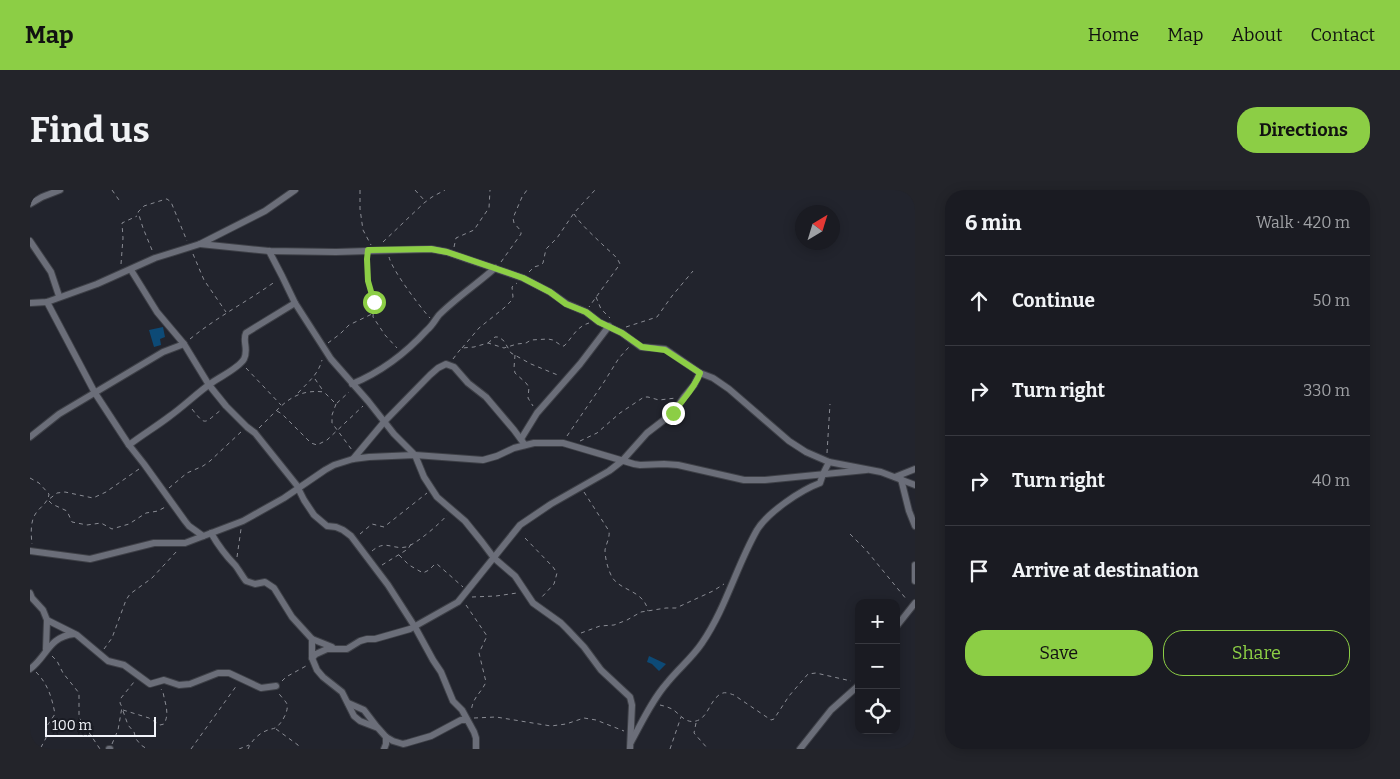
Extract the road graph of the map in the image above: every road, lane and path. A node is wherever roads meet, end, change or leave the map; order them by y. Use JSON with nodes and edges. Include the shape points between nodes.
{"nodes":[{"id":1,"x":60,"y":190,"type":"edge"},
{"id":2,"x":112,"y":190,"type":"edge"},
{"id":3,"x":295,"y":190,"type":"edge"},
{"id":4,"x":360,"y":190,"type":"edge"},
{"id":5,"x":415,"y":190,"type":"edge"},
{"id":6,"x":445,"y":190,"type":"edge"},
{"id":7,"x":490,"y":190,"type":"edge"},
{"id":8,"x":527,"y":190,"type":"edge"},
{"id":9,"x":594,"y":190,"type":"edge"},
{"id":10,"x":119,"y":200,"type":"dead end"},
{"id":11,"x":425,"y":202,"type":"junction"},
{"id":12,"x":30,"y":204,"type":"edge"},
{"id":13,"x":574,"y":213,"type":"junction"},
{"id":14,"x":138,"y":215,"type":"junction"},
{"id":15,"x":30,"y":241,"type":"edge"},
{"id":16,"x":200,"y":244,"type":"junction"},
{"id":17,"x":190,"y":247,"type":"junction"},
{"id":18,"x":269,"y":250,"type":"junction"},
{"id":19,"x":372,"y":250,"type":"junction"},
{"id":20,"x":387,"y":250,"type":"junction"},
{"id":21,"x":449,"y":253,"type":"junction"},
{"id":22,"x":155,"y":258,"type":"junction"},
{"id":23,"x":495,"y":268,"type":"junction"},
{"id":24,"x":131,"y":270,"type":"junction"},
{"id":25,"x":693,"y":272,"type":"dead end"},
{"id":26,"x":119,"y":275,"type":"junction"},
{"id":27,"x":282,"y":276,"type":"junction"},
{"id":28,"x":523,"y":278,"type":"junction"},
{"id":29,"x":59,"y":296,"type":"junction"},
{"id":30,"x":596,"y":296,"type":"junction"},
{"id":31,"x":46,"y":302,"type":"junction"},
{"id":32,"x":30,"y":303,"type":"edge"},
{"id":33,"x":295,"y":303,"type":"junction"},
{"id":34,"x":226,"y":312,"type":"junction"},
{"id":35,"x":586,"y":312,"type":"junction"},
{"id":36,"x":373,"y":314,"type":"junction"},
{"id":37,"x":434,"y":322,"type":"junction"},
{"id":38,"x":604,"y":324,"type":"junction"},
{"id":39,"x":621,"y":327,"type":"dead end"},
{"id":40,"x":636,"y":342,"type":"junction"},
{"id":41,"x":488,"y":343,"type":"junction"},
{"id":42,"x":184,"y":344,"type":"junction"},
{"id":43,"x":323,"y":347,"type":"junction"},
{"id":44,"x":462,"y":348,"type":"junction"},
{"id":45,"x":508,"y":348,"type":"junction"},
{"id":46,"x":402,"y":354,"type":"junction"},
{"id":47,"x":515,"y":355,"type":"junction"},
{"id":48,"x":241,"y":362,"type":"junction"},
{"id":49,"x":449,"y":364,"type":"junction"},
{"id":50,"x":700,"y":373,"type":"junction"},
{"id":51,"x":314,"y":377,"type":"junction"},
{"id":52,"x":568,"y":378,"type":"junction"},
{"id":53,"x":209,"y":385,"type":"junction"},
{"id":54,"x":354,"y":385,"type":"junction"},
{"id":55,"x":324,"y":392,"type":"junction"},
{"id":56,"x":95,"y":393,"type":"junction"},
{"id":57,"x":296,"y":395,"type":"junction"},
{"id":58,"x":684,"y":397,"type":"junction"},
{"id":59,"x":368,"y":401,"type":"junction"},
{"id":60,"x":186,"y":403,"type":"junction"},
{"id":61,"x":336,"y":404,"type":"junction"},
{"id":62,"x":830,"y":404,"type":"dead end"},
{"id":63,"x":226,"y":406,"type":"junction"},
{"id":64,"x":282,"y":406,"type":"junction"},
{"id":65,"x":277,"y":411,"type":"junction"},
{"id":66,"x":537,"y":413,"type":"junction"},
{"id":67,"x":384,"y":422,"type":"junction"},
{"id":68,"x":247,"y":427,"type":"junction"},
{"id":69,"x":337,"y":430,"type":"junction"},
{"id":70,"x":255,"y":432,"type":"junction"},
{"id":71,"x":30,"y":437,"type":"edge"},
{"id":72,"x":523,"y":442,"type":"junction"},
{"id":73,"x":563,"y":443,"type":"junction"},
{"id":74,"x":129,"y":445,"type":"junction"},
{"id":75,"x":572,"y":445,"type":"junction"},
{"id":76,"x":415,"y":455,"type":"junction"},
{"id":77,"x":354,"y":457,"type":"junction"},
{"id":78,"x":622,"y":461,"type":"junction"},
{"id":79,"x":828,"y":461,"type":"junction"},
{"id":80,"x":144,"y":464,"type":"junction"},
{"id":81,"x":915,"y":469,"type":"edge"},
{"id":82,"x":866,"y":470,"type":"junction"},
{"id":83,"x":823,"y":474,"type":"junction"},
{"id":84,"x":30,"y":478,"type":"edge"},
{"id":85,"x":898,"y":478,"type":"junction"},
{"id":86,"x":915,"y":484,"type":"edge"},
{"id":87,"x":581,"y":487,"type":"junction"},
{"id":88,"x":299,"y":488,"type":"junction"},
{"id":89,"x":431,"y":489,"type":"junction"},
{"id":90,"x":165,"y":492,"type":"junction"},
{"id":91,"x":48,"y":500,"type":"junction"},
{"id":92,"x":172,"y":504,"type":"junction"},
{"id":93,"x":452,"y":508,"type":"junction"},
{"id":94,"x":243,"y":521,"type":"junction"},
{"id":95,"x":915,"y":526,"type":"edge"},
{"id":96,"x":211,"y":533,"type":"junction"},
{"id":97,"x":850,"y":534,"type":"dead end"},
{"id":98,"x":203,"y":536,"type":"junction"},
{"id":99,"x":525,"y":538,"type":"dead end"},
{"id":100,"x":354,"y":540,"type":"junction"},
{"id":101,"x":185,"y":543,"type":"junction"},
{"id":102,"x":412,"y":544,"type":"junction"},
{"id":103,"x":31,"y":551,"type":"edge"},
{"id":104,"x":399,"y":555,"type":"junction"},
{"id":105,"x":365,"y":556,"type":"junction"},
{"id":106,"x":494,"y":558,"type":"junction"},
{"id":107,"x":915,"y":565,"type":"edge"},
{"id":108,"x":236,"y":566,"type":"junction"},
{"id":109,"x":376,"y":570,"type":"junction"},
{"id":110,"x":733,"y":578,"type":"junction"},
{"id":111,"x":915,"y":581,"type":"edge"},
{"id":112,"x":467,"y":591,"type":"junction"},
{"id":113,"x":526,"y":591,"type":"junction"},
{"id":114,"x":30,"y":595,"type":"edge"},
{"id":115,"x":461,"y":599,"type":"junction"},
{"id":116,"x":915,"y":603,"type":"edge"},
{"id":117,"x":534,"y":604,"type":"junction"},
{"id":118,"x":648,"y":611,"type":"junction"},
{"id":119,"x":47,"y":620,"type":"junction"},
{"id":120,"x":900,"y":622,"type":"edge"},
{"id":121,"x":415,"y":627,"type":"junction"},
{"id":122,"x":74,"y":634,"type":"junction"},
{"id":123,"x":573,"y":636,"type":"junction"},
{"id":124,"x":312,"y":639,"type":"junction"},
{"id":125,"x":334,"y":648,"type":"junction"},
{"id":126,"x":46,"y":650,"type":"junction"},
{"id":127,"x":101,"y":654,"type":"junction"},
{"id":128,"x":313,"y":660,"type":"junction"},
{"id":129,"x":31,"y":668,"type":"edge"},
{"id":130,"x":139,"y":676,"type":"junction"},
{"id":131,"x":242,"y":679,"type":"junction"},
{"id":132,"x":851,"y":681,"type":"dead end"},
{"id":133,"x":153,"y":684,"type":"junction"},
{"id":134,"x":276,"y":686,"type":"junction"},
{"id":135,"x":855,"y":689,"type":"edge"},
{"id":136,"x":348,"y":702,"type":"junction"},
{"id":137,"x":652,"y":704,"type":"junction"},
{"id":138,"x":122,"y":707,"type":"junction"},
{"id":139,"x":123,"y":710,"type":"junction"},
{"id":140,"x":681,"y":716,"type":"junction"},
{"id":141,"x":466,"y":718,"type":"junction"},
{"id":142,"x":696,"y":721,"type":"junction"},
{"id":143,"x":471,"y":727,"type":"junction"},
{"id":144,"x":275,"y":728,"type":"junction"},
{"id":145,"x":378,"y":728,"type":"junction"},
{"id":146,"x":630,"y":734,"type":"junction"},
{"id":147,"x":386,"y":737,"type":"junction"},
{"id":148,"x":250,"y":745,"type":"junction"},
{"id":149,"x":630,"y":747,"type":"edge"},
{"id":150,"x":40,"y":749,"type":"edge"},
{"id":151,"x":100,"y":749,"type":"edge"},
{"id":152,"x":110,"y":749,"type":"edge"},
{"id":153,"x":147,"y":749,"type":"edge"},
{"id":154,"x":191,"y":749,"type":"edge"},
{"id":155,"x":239,"y":749,"type":"edge"},
{"id":156,"x":248,"y":749,"type":"edge"},
{"id":157,"x":300,"y":749,"type":"edge"},
{"id":158,"x":384,"y":749,"type":"edge"},
{"id":159,"x":476,"y":749,"type":"edge"},
{"id":160,"x":670,"y":749,"type":"edge"},
{"id":161,"x":708,"y":749,"type":"edge"},
{"id":162,"x":800,"y":749,"type":"edge"}],
"edges":[{"from":1,"to":12,"type":"street"},
{"from":2,"to":10,"type":"path"},
{"from":3,"to":16,"type":"street","via":[[265,211]]},
{"from":4,"to":19,"type":"path","via":[[363,230]]},
{"from":5,"to":11,"type":"path"},
{"from":6,"to":11,"type":"path"},
{"from":7,"to":21,"type":"path","via":[[489,208],[474,230],[456,238]]},
{"from":8,"to":23,"type":"path","via":[[513,218],[521,234]]},
{"from":9,"to":13,"type":"path"},
{"from":11,"to":19,"type":"path"},
{"from":13,"to":28,"type":"path","via":[[546,249],[543,263]]},
{"from":13,"to":30,"type":"path","via":[[620,264]]},
{"from":14,"to":17,"type":"path","via":[[144,206],[169,200]]},
{"from":14,"to":22,"type":"path"},
{"from":14,"to":26,"type":"path","via":[[122,223]]},
{"from":15,"to":29,"type":"street","via":[[51,272]]},
{"from":16,"to":17,"type":"street"},
{"from":16,"to":18,"type":"street"},
{"from":17,"to":22,"type":"street"},
{"from":17,"to":34,"type":"path","via":[[204,280]]},
{"from":18,"to":19,"type":"street"},
{"from":18,"to":27,"type":"street"},
{"from":19,"to":20,"type":"street"},
{"from":19,"to":36,"type":"path","via":[[367,268],[374,302]]},
{"from":20,"to":21,"type":"street","via":[[431,249]]},
{"from":20,"to":37,"type":"path","via":[[393,268]]},
{"from":21,"to":23,"type":"street"},
{"from":22,"to":24,"type":"street"},
{"from":23,"to":28,"type":"street"},
{"from":23,"to":37,"type":"street"},
{"from":24,"to":26,"type":"street"},
{"from":24,"to":42,"type":"street","via":[[157,312]]},
{"from":25,"to":39,"type":"path","via":[[657,317]]},
{"from":26,"to":29,"type":"street"},
{"from":27,"to":33,"type":"street"},
{"from":27,"to":34,"type":"path"},
{"from":28,"to":35,"type":"street"},
{"from":28,"to":44,"type":"path","via":[[512,287],[513,296],[507,305],[479,328]]},
{"from":29,"to":31,"type":"street"},
{"from":30,"to":35,"type":"path"},
{"from":30,"to":38,"type":"path","via":[[601,309],[613,321]]},
{"from":31,"to":32,"type":"street"},
{"from":31,"to":56,"type":"street"},
{"from":33,"to":43,"type":"street"},
{"from":33,"to":48,"type":"street","via":[[244,335],[246,351]]},
{"from":34,"to":42,"type":"path"},
{"from":35,"to":38,"type":"street"},
{"from":36,"to":43,"type":"path","via":[[349,325]]},
{"from":36,"to":46,"type":"path","via":[[385,335]]},
{"from":37,"to":46,"type":"street"},
{"from":38,"to":40,"type":"street"},
{"from":38,"to":45,"type":"path","via":[[582,325],[564,346],[548,339],[531,340]]},
{"from":38,"to":52,"type":"street"},
{"from":40,"to":50,"type":"street","via":[[643,347],[662,348]]},
{"from":40,"to":73,"type":"path","via":[[619,358]]},
{"from":41,"to":44,"type":"path"},
{"from":41,"to":45,"type":"path"},
{"from":41,"to":45,"type":"path","via":[[499,336]]},
{"from":42,"to":53,"type":"street"},
{"from":42,"to":56,"type":"street","via":[[164,352]]},
{"from":43,"to":51,"type":"path","via":[[320,370]]},
{"from":43,"to":54,"type":"street"},
{"from":44,"to":49,"type":"path"},
{"from":45,"to":47,"type":"path"},
{"from":46,"to":54,"type":"street"},
{"from":47,"to":52,"type":"path"},
{"from":47,"to":66,"type":"path","via":[[515,372],[529,387],[528,398]]},
{"from":48,"to":53,"type":"street"},
{"from":48,"to":64,"type":"path"},
{"from":49,"to":67,"type":"street","via":[[430,374]]},
{"from":49,"to":72,"type":"street","via":[[486,398]]},
{"from":50,"to":58,"type":"street"},
{"from":50,"to":79,"type":"street","via":[[729,389],[796,446]]},
{"from":51,"to":55,"type":"path"},
{"from":51,"to":57,"type":"path"},
{"from":52,"to":66,"type":"street"},
{"from":53,"to":60,"type":"street"},
{"from":53,"to":63,"type":"street"},
{"from":54,"to":59,"type":"street"},
{"from":54,"to":61,"type":"path"},
{"from":55,"to":57,"type":"path"},
{"from":55,"to":61,"type":"path"},
{"from":56,"to":71,"type":"street","via":[[59,414]]},
{"from":56,"to":74,"type":"street"},
{"from":57,"to":64,"type":"path"},
{"from":58,"to":75,"type":"path","via":[[659,400],[644,397],[597,433]]},
{"from":58,"to":78,"type":"street","via":[[671,415],[647,433]]},
{"from":59,"to":67,"type":"street"},
{"from":59,"to":69,"type":"path"},
{"from":60,"to":63,"type":"path","via":[[204,422]]},
{"from":60,"to":74,"type":"street"},
{"from":61,"to":69,"type":"path","via":[[332,423]]},
{"from":62,"to":79,"type":"path"},
{"from":63,"to":68,"type":"street"},
{"from":64,"to":65,"type":"path"},
{"from":65,"to":69,"type":"path","via":[[311,444],[322,443]]},
{"from":65,"to":70,"type":"path"},
{"from":66,"to":72,"type":"street"},
{"from":67,"to":76,"type":"street"},
{"from":67,"to":77,"type":"street"},
{"from":68,"to":70,"type":"street"},
{"from":68,"to":90,"type":"path","via":[[210,461],[187,473]]},
{"from":69,"to":77,"type":"path"},
{"from":70,"to":88,"type":"street"},
{"from":72,"to":73,"type":"street"},
{"from":72,"to":76,"type":"street","via":[[488,459]]},
{"from":73,"to":75,"type":"street"},
{"from":74,"to":80,"type":"street"},
{"from":75,"to":78,"type":"street"},
{"from":76,"to":77,"type":"street"},
{"from":76,"to":89,"type":"street"},
{"from":77,"to":88,"type":"street","via":[[330,467]]},
{"from":78,"to":83,"type":"street","via":[[640,465],[678,465],[744,480]]},
{"from":78,"to":87,"type":"street"},
{"from":79,"to":82,"type":"street"},
{"from":79,"to":83,"type":"street"},
{"from":80,"to":90,"type":"street"},
{"from":80,"to":91,"type":"path","via":[[93,498],[65,492],[57,493]]},
{"from":81,"to":85,"type":"street"},
{"from":82,"to":83,"type":"street"},
{"from":82,"to":85,"type":"street"},
{"from":83,"to":110,"type":"street","via":[[820,483],[801,493],[765,521]]},
{"from":84,"to":91,"type":"path","via":[[48,492]]},
{"from":85,"to":86,"type":"street"},
{"from":85,"to":95,"type":"street"},
{"from":87,"to":106,"type":"street","via":[[520,525]]},
{"from":87,"to":118,"type":"path","via":[[609,531],[605,551],[612,578],[640,597]]},
{"from":88,"to":94,"type":"street"},
{"from":88,"to":100,"type":"street","via":[[319,521],[343,530]]},
{"from":89,"to":93,"type":"street"},
{"from":89,"to":100,"type":"path","via":[[384,528],[372,524]]},
{"from":90,"to":92,"type":"street"},
{"from":91,"to":92,"type":"path","via":[[67,511],[72,522],[101,523],[110,529]]},
{"from":91,"to":103,"type":"path","via":[[32,522]]},
{"from":92,"to":98,"type":"street","via":[[189,526]]},
{"from":93,"to":102,"type":"path","via":[[443,520]]},
{"from":93,"to":106,"type":"street"},
{"from":94,"to":96,"type":"street"},
{"from":94,"to":108,"type":"path"},
{"from":96,"to":98,"type":"street"},
{"from":96,"to":108,"type":"street"},
{"from":97,"to":116,"type":"path","via":[[908,601]]},
{"from":98,"to":101,"type":"street"},
{"from":99,"to":117,"type":"path","via":[[557,573],[551,589]]},
{"from":100,"to":105,"type":"street"},
{"from":101,"to":103,"type":"street","via":[[154,543],[90,558]]},
{"from":101,"to":127,"type":"path","via":[[152,578],[130,594],[112,638]]},
{"from":102,"to":104,"type":"path"},
{"from":102,"to":105,"type":"path","via":[[406,547],[379,546]]},
{"from":104,"to":109,"type":"path"},
{"from":104,"to":112,"type":"path","via":[[423,573],[438,564]]},
{"from":105,"to":109,"type":"street"},
{"from":106,"to":112,"type":"street"},
{"from":106,"to":113,"type":"street","via":[[515,576]]},
{"from":107,"to":111,"type":"street"},
{"from":108,"to":124,"type":"street","via":[[246,581],[272,585],[292,617]]},
{"from":109,"to":121,"type":"street"},
{"from":110,"to":118,"type":"path","via":[[676,608]]},
{"from":110,"to":137,"type":"street","via":[[723,605],[702,643]]},
{"from":112,"to":113,"type":"path","via":[[473,597]]},
{"from":112,"to":115,"type":"street"},
{"from":113,"to":117,"type":"street"},
{"from":114,"to":119,"type":"street"},
{"from":115,"to":121,"type":"street"},
{"from":115,"to":141,"type":"path","via":[[487,636],[479,653],[486,682],[472,702]]},
{"from":116,"to":120,"type":"street"},
{"from":117,"to":123,"type":"street"},
{"from":118,"to":123,"type":"path","via":[[614,625],[600,626]]},
{"from":119,"to":122,"type":"street"},
{"from":119,"to":126,"type":"street"},
{"from":121,"to":125,"type":"street","via":[[360,641],[347,649]]},
{"from":121,"to":141,"type":"street","via":[[453,700]]},
{"from":122,"to":126,"type":"street","via":[[64,636]]},
{"from":122,"to":127,"type":"street"},
{"from":123,"to":146,"type":"street","via":[[601,670],[630,697]]},
{"from":124,"to":125,"type":"street"},
{"from":124,"to":128,"type":"street"},
{"from":125,"to":128,"type":"street","via":[[316,654]]},
{"from":126,"to":129,"type":"street"},
{"from":126,"to":151,"type":"path","via":[[79,693],[80,720]]},
{"from":127,"to":130,"type":"street"},
{"from":128,"to":134,"type":"path"},
{"from":128,"to":136,"type":"street","via":[[323,677],[342,692]]},
{"from":129,"to":150,"type":"path","via":[[50,692],[54,714]]},
{"from":130,"to":133,"type":"street"},
{"from":130,"to":138,"type":"path","via":[[121,698]]},
{"from":131,"to":133,"type":"street","via":[[229,673],[218,673],[190,684],[179,685],[167,680]]},
{"from":131,"to":134,"type":"street","via":[[261,688]]},
{"from":131,"to":154,"type":"path"},
{"from":132,"to":142,"type":"path","via":[[808,674],[771,720],[734,695],[722,693]]},
{"from":133,"to":139,"type":"path","via":[[163,692],[168,718],[164,724]]},
{"from":134,"to":144,"type":"path","via":[[287,709]]},
{"from":135,"to":162,"type":"street","via":[[831,710]]},
{"from":136,"to":145,"type":"street","via":[[364,710]]},
{"from":136,"to":145,"type":"street","via":[[356,718]]},
{"from":137,"to":140,"type":"path","via":[[665,706]]},
{"from":137,"to":149,"type":"street"},
{"from":138,"to":139,"type":"path"},
{"from":138,"to":152,"type":"path","via":[[117,735]]},
{"from":139,"to":153,"type":"path","via":[[136,740]]},
{"from":140,"to":142,"type":"path"},
{"from":140,"to":160,"type":"path"},
{"from":141,"to":143,"type":"street"},
{"from":141,"to":143,"type":"path"},
{"from":141,"to":146,"type":"path","via":[[496,717],[550,726],[584,718]]},
{"from":141,"to":147,"type":"street","via":[[407,744]]},
{"from":142,"to":161,"type":"path","via":[[694,734]]},
{"from":143,"to":159,"type":"street"},
{"from":144,"to":148,"type":"path","via":[[262,732]]},
{"from":144,"to":157,"type":"path"},
{"from":145,"to":147,"type":"street"},
{"from":146,"to":149,"type":"street"},
{"from":147,"to":158,"type":"street"},
{"from":148,"to":155,"type":"path"},
{"from":148,"to":156,"type":"path"}]}
